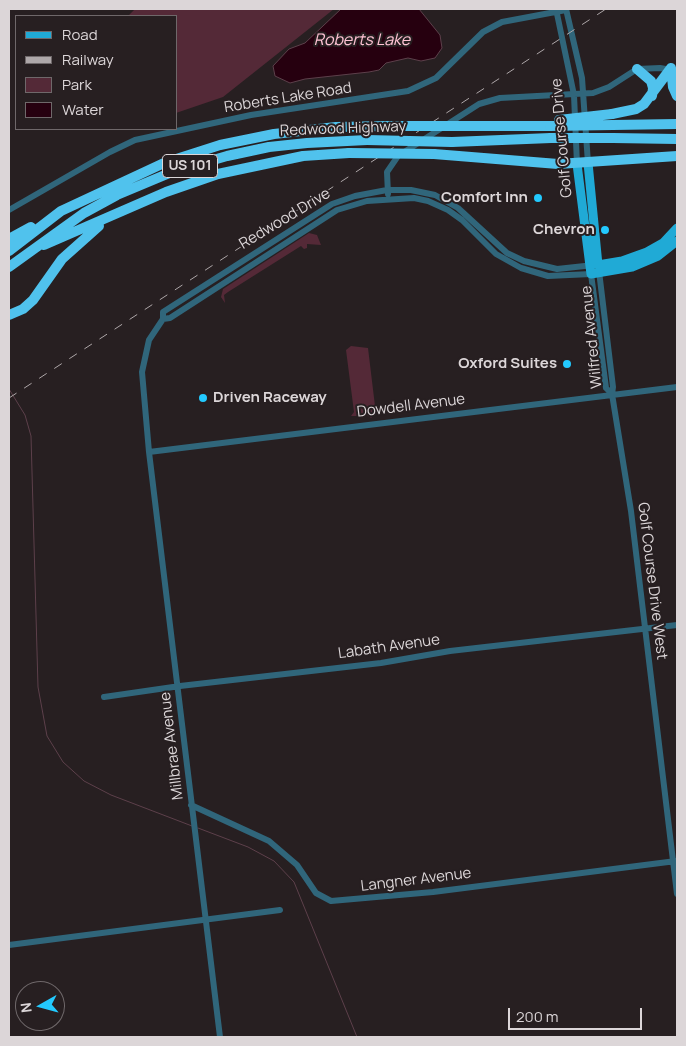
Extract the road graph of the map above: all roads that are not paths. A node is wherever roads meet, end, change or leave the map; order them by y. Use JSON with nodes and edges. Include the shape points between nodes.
{"nodes":[{"id":1,"x":566,"y":9,"type":"edge"},
{"id":2,"x":556,"y":10,"type":"edge"},
{"id":3,"x":637,"y":69,"type":"junction"},
{"id":4,"x":674,"y":70,"type":"edge"},
{"id":5,"x":677,"y":93,"type":"edge"},
{"id":6,"x":574,"y":94,"type":"junction"},
{"id":7,"x":583,"y":94,"type":"junction"},
{"id":8,"x":652,"y":96,"type":"junction"},
{"id":9,"x":550,"y":123,"type":"junction"},
{"id":10,"x":677,"y":124,"type":"edge"},
{"id":11,"x":677,"y":138,"type":"edge"},
{"id":12,"x":677,"y":156,"type":"edge"},
{"id":13,"x":588,"y":163,"type":"junction"},
{"id":14,"x":576,"y":164,"type":"junction"},
{"id":15,"x":387,"y":190,"type":"junction"},
{"id":16,"x":435,"y":195,"type":"junction"},
{"id":17,"x":388,"y":199,"type":"junction"},
{"id":18,"x":433,"y":203,"type":"junction"},
{"id":19,"x":9,"y":210,"type":"edge"},
{"id":20,"x":61,"y":212,"type":"junction"},
{"id":21,"x":120,"y":214,"type":"junction"},
{"id":22,"x":481,"y":227,"type":"junction"},
{"id":23,"x":677,"y":228,"type":"edge"},
{"id":24,"x":475,"y":233,"type":"junction"},
{"id":25,"x":9,"y":240,"type":"edge"},
{"id":26,"x":677,"y":241,"type":"edge"},
{"id":27,"x":31,"y":250,"type":"junction"},
{"id":28,"x":9,"y":251,"type":"edge"},
{"id":29,"x":524,"y":261,"type":"junction"},
{"id":30,"x":9,"y":266,"type":"edge"},
{"id":31,"x":521,"y":268,"type":"junction"},
{"id":32,"x":594,"y":269,"type":"junction"},
{"id":33,"x":9,"y":315,"type":"edge"},
{"id":34,"x":162,"y":319,"type":"junction"},
{"id":35,"x":677,"y":387,"type":"edge"},
{"id":36,"x":612,"y":394,"type":"junction"},
{"id":37,"x":149,"y":452,"type":"junction"},
{"id":38,"x":677,"y":625,"type":"edge"},
{"id":39,"x":646,"y":629,"type":"junction"},
{"id":40,"x":177,"y":686,"type":"junction"},
{"id":41,"x":104,"y":697,"type":"dead end"},
{"id":42,"x":191,"y":805,"type":"junction"},
{"id":43,"x":675,"y":861,"type":"edge"},
{"id":44,"x":677,"y":894,"type":"edge"},
{"id":45,"x":280,"y":910,"type":"dead end"},
{"id":46,"x":205,"y":919,"type":"junction"},
{"id":47,"x":9,"y":945,"type":"edge"},
{"id":48,"x":220,"y":1037,"type":"edge"}],
"edges":[{"from":1,"to":2,"type":"street","name":"Roberts Lake Road"},
{"from":1,"to":7,"type":"street","name":"Golf Course Drive"},
{"from":2,"to":6,"type":"street","name":"Golf Course Drive"},
{"from":2,"to":19,"type":"street","name":"Roberts Lake Road","via":[[502,22],[484,32],[436,78],[408,91],[251,115],[135,140]]},
{"from":3,"to":4,"type":"street"},
{"from":3,"to":7,"type":"street","via":[[600,91]]},
{"from":3,"to":8,"type":"highway","via":[[651,81]]},
{"from":4,"to":5,"type":"highway","via":[[671,79]]},
{"from":4,"to":8,"type":"highway"},
{"from":6,"to":7,"type":"street"},
{"from":6,"to":14,"type":"street","name":"Golf Course Drive"},
{"from":6,"to":15,"type":"street","via":[[500,98],[479,104],[398,156],[387,172]]},
{"from":7,"to":13,"type":"street","name":"Golf Course Drive"},
{"from":8,"to":9,"type":"highway","bridge":true,"via":[[636,109]]},
{"from":9,"to":10,"type":"highway","name":"Redwood Highway","number":"US 101","bridge":true,"via":[[613,126]]},
{"from":9,"to":20,"type":"highway","name":"Redwood Highway","number":"US 101","bridge":true,"via":[[296,130],[220,145],[164,163]]},
{"from":11,"to":27,"type":"highway","name":"Redwood Highway","number":"US 101","bridge":true,"via":[[452,142],[368,140],[269,147],[172,172],[101,204],[66,224]]},
{"from":12,"to":13,"type":"highway"},
{"from":13,"to":14,"type":"highway"},
{"from":13,"to":32,"type":"main road","name":"Golf Course Drive"},
{"from":14,"to":21,"type":"highway","bridge":true,"via":[[434,154],[303,156],[218,174],[166,192]]},
{"from":14,"to":32,"type":"main road","name":"Golf Course Drive"},
{"from":15,"to":16,"type":"street","name":"Redwood Drive"},
{"from":15,"to":17,"type":"street"},
{"from":15,"to":34,"type":"street","name":"Redwood Drive","via":[[332,204],[163,312]]},
{"from":16,"to":18,"type":"street"},
{"from":16,"to":22,"type":"street","name":"Redwood Drive"},
{"from":17,"to":18,"type":"street","name":"Redwood Drive","via":[[414,198]]},
{"from":17,"to":34,"type":"street","name":"Redwood Drive","via":[[351,204],[337,210],[170,318]]},
{"from":18,"to":24,"type":"street","name":"Redwood Drive","via":[[462,220]]},
{"from":20,"to":25,"type":"highway"},
{"from":20,"to":28,"type":"highway","name":"Redwood Highway","number":"US 101"},
{"from":21,"to":27,"type":"highway"},
{"from":21,"to":33,"type":"highway","via":[[79,243],[62,259],[33,300]]},
{"from":22,"to":24,"type":"street"},
{"from":22,"to":29,"type":"street","name":"Redwood Drive","via":[[507,253]]},
{"from":23,"to":32,"type":"main road","name":"Redwood Drive","via":[[663,243],[647,252]]},
{"from":24,"to":31,"type":"street","name":"Redwood Drive","via":[[496,254]]},
{"from":26,"to":32,"type":"main road","name":"Redwood Drive","via":[[658,256],[632,267]]},
{"from":27,"to":30,"type":"highway","name":"Redwood Highway","number":"US 101"},
{"from":29,"to":31,"type":"street"},
{"from":29,"to":32,"type":"street","name":"Redwood Drive","via":[[557,269]]},
{"from":31,"to":32,"type":"street","name":"Redwood Drive","via":[[548,276]]},
{"from":32,"to":36,"type":"street","name":"Wilfred Avenue","via":[[606,388]]},
{"from":34,"to":37,"type":"street","name":"Redwood Drive","via":[[149,340],[142,372]]},
{"from":35,"to":36,"type":"street","name":"Dowdell Avenue"},
{"from":36,"to":37,"type":"street","name":"Dowdell Avenue"},
{"from":36,"to":39,"type":"street","name":"Golf Course Drive West"},
{"from":37,"to":40,"type":"street","name":"Millbrae Avenue"},
{"from":38,"to":39,"type":"street","name":"Labath Avenue"},
{"from":39,"to":40,"type":"street","name":"Labath Avenue"},
{"from":39,"to":43,"type":"street","name":"Golf Course Drive West"},
{"from":40,"to":41,"type":"street","name":"Labath Avenue"},
{"from":40,"to":42,"type":"street","name":"Millbrae Avenue"},
{"from":42,"to":43,"type":"street","name":"Langner Avenue","via":[[269,841],[296,866],[316,893],[331,901],[423,893]]},
{"from":42,"to":46,"type":"street","name":"Millbrae Avenue"},
{"from":43,"to":44,"type":"street"},
{"from":45,"to":46,"type":"street"},
{"from":46,"to":47,"type":"street"},
{"from":46,"to":48,"type":"street","name":"Millbrae Avenue"}]}
